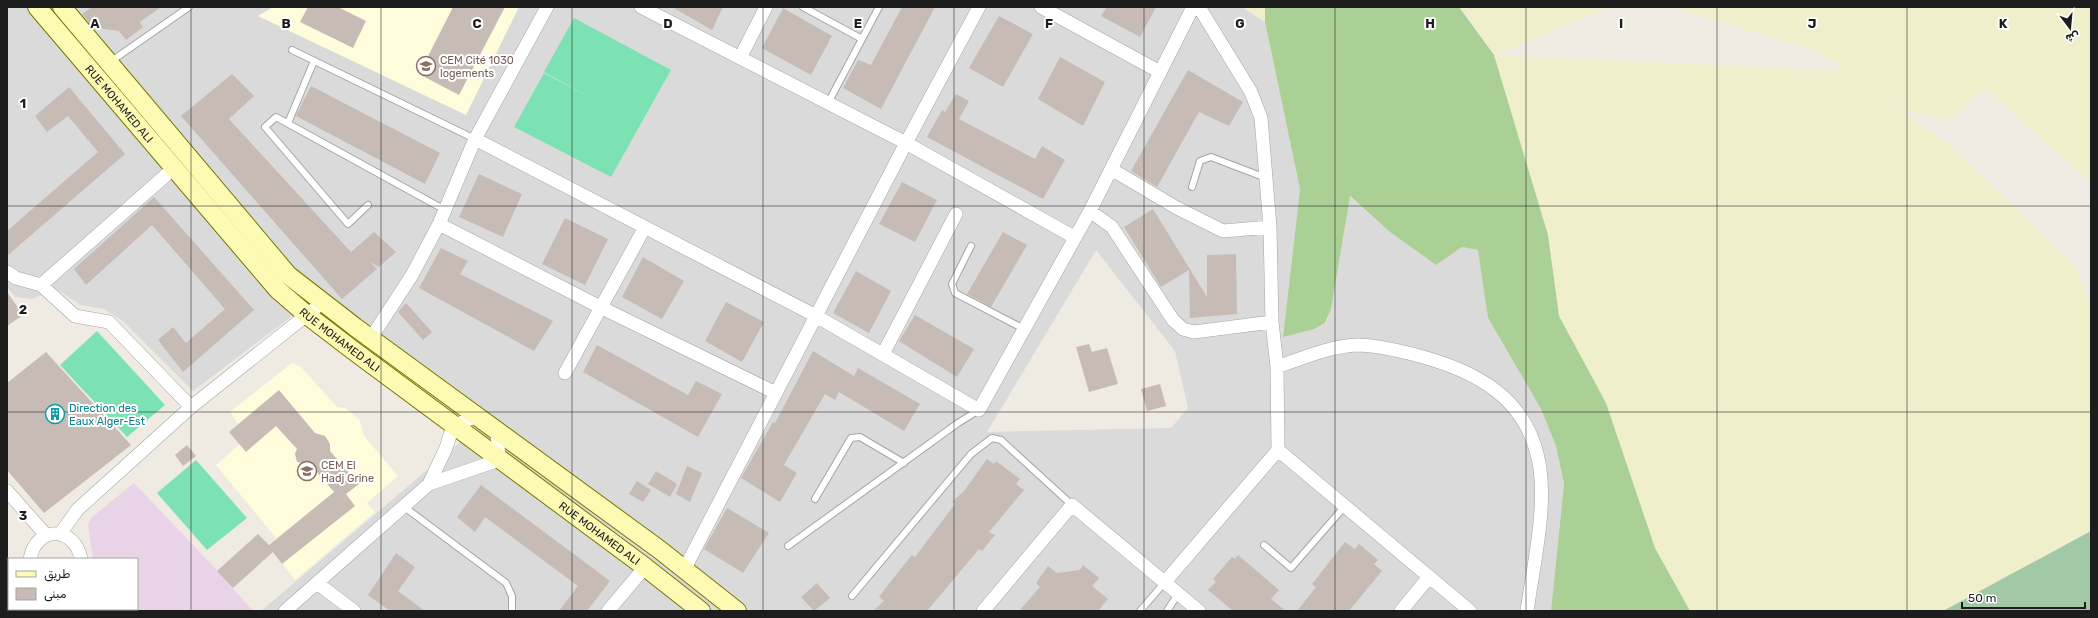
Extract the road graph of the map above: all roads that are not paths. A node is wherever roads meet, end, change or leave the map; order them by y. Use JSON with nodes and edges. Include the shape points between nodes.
{"nodes":[{"id":1,"x":37,"y":7,"type":"edge"},
{"id":2,"x":62,"y":7,"type":"edge"},
{"id":3,"x":189,"y":7,"type":"edge"},
{"id":4,"x":547,"y":7,"type":"edge"},
{"id":5,"x":642,"y":7,"type":"edge"},
{"id":6,"x":766,"y":7,"type":"edge"},
{"id":7,"x":803,"y":7,"type":"edge"},
{"id":8,"x":879,"y":7,"type":"edge"},
{"id":9,"x":979,"y":7,"type":"edge"},
{"id":10,"x":1041,"y":7,"type":"edge"},
{"id":11,"x":1193,"y":7,"type":"edge"},
{"id":12,"x":1199,"y":7,"type":"edge"},
{"id":13,"x":862,"y":39,"type":"junction"},
{"id":14,"x":292,"y":50,"type":"dead end"},
{"id":15,"x":740,"y":58,"type":"junction"},
{"id":16,"x":314,"y":61,"type":"junction"},
{"id":17,"x":109,"y":63,"type":"junction"},
{"id":18,"x":1160,"y":72,"type":"junction"},
{"id":19,"x":828,"y":103,"type":"junction"},
{"id":20,"x":288,"y":123,"type":"junction"},
{"id":21,"x":475,"y":140,"type":"junction"},
{"id":22,"x":906,"y":143,"type":"junction"},
{"id":23,"x":174,"y":168,"type":"junction"},
{"id":24,"x":1111,"y":169,"type":"junction"},
{"id":25,"x":1266,"y":178,"type":"junction"},
{"id":26,"x":1192,"y":187,"type":"dead end"},
{"id":27,"x":368,"y":205,"type":"dead end"},
{"id":28,"x":445,"y":210,"type":"junction"},
{"id":29,"x":1090,"y":211,"type":"junction"},
{"id":30,"x":956,"y":214,"type":"dead end"},
{"id":31,"x":439,"y":224,"type":"junction"},
{"id":32,"x":645,"y":227,"type":"junction"},
{"id":33,"x":1270,"y":227,"type":"junction"},
{"id":34,"x":1074,"y":237,"type":"junction"},
{"id":35,"x":971,"y":246,"type":"dead end"},
{"id":36,"x":7,"y":272,"type":"edge"},
{"id":37,"x":41,"y":285,"type":"junction"},
{"id":38,"x":323,"y":302,"type":"junction"},
{"id":39,"x":600,"y":307,"type":"junction"},
{"id":40,"x":307,"y":315,"type":"junction"},
{"id":41,"x":816,"y":316,"type":"junction"},
{"id":42,"x":1272,"y":322,"type":"junction"},
{"id":43,"x":1024,"y":329,"type":"junction"},
{"id":44,"x":371,"y":338,"type":"junction"},
{"id":45,"x":882,"y":354,"type":"junction"},
{"id":46,"x":1277,"y":367,"type":"junction"},
{"id":47,"x":565,"y":373,"type":"dead end"},
{"id":48,"x":776,"y":393,"type":"junction"},
{"id":49,"x":191,"y":407,"type":"junction"},
{"id":50,"x":980,"y":410,"type":"junction"},
{"id":51,"x":477,"y":416,"type":"junction"},
{"id":52,"x":453,"y":426,"type":"junction"},
{"id":53,"x":497,"y":431,"type":"junction"},
{"id":54,"x":1278,"y":450,"type":"junction"},
{"id":55,"x":499,"y":460,"type":"junction"},
{"id":56,"x":904,"y":462,"type":"junction"},
{"id":57,"x":429,"y":484,"type":"junction"},
{"id":58,"x":7,"y":491,"type":"edge"},
{"id":59,"x":815,"y":499,"type":"dead end"},
{"id":60,"x":402,"y":506,"type":"junction"},
{"id":61,"x":1072,"y":506,"type":"junction"},
{"id":62,"x":1345,"y":506,"type":"junction"},
{"id":63,"x":60,"y":534,"type":"junction"},
{"id":64,"x":46,"y":536,"type":"junction"},
{"id":65,"x":1264,"y":545,"type":"dead end"},
{"id":66,"x":788,"y":546,"type":"dead end"},
{"id":67,"x":30,"y":558,"type":"edge"},
{"id":68,"x":81,"y":558,"type":"edge"},
{"id":69,"x":645,"y":567,"type":"junction"},
{"id":70,"x":685,"y":568,"type":"junction"},
{"id":71,"x":1429,"y":577,"type":"junction"},
{"id":72,"x":1165,"y":582,"type":"junction"},
{"id":73,"x":317,"y":583,"type":"junction"},
{"id":74,"x":1178,"y":594,"type":"junction"},
{"id":75,"x":852,"y":596,"type":"dead end"},
{"id":76,"x":285,"y":611,"type":"edge"},
{"id":77,"x":354,"y":611,"type":"edge"},
{"id":78,"x":512,"y":611,"type":"edge"},
{"id":79,"x":608,"y":611,"type":"edge"},
{"id":80,"x":701,"y":611,"type":"edge"},
{"id":81,"x":737,"y":611,"type":"edge"},
{"id":82,"x":983,"y":611,"type":"edge"},
{"id":83,"x":1140,"y":611,"type":"edge"},
{"id":84,"x":1167,"y":611,"type":"edge"},
{"id":85,"x":1199,"y":611,"type":"edge"},
{"id":86,"x":1401,"y":611,"type":"edge"},
{"id":87,"x":1470,"y":611,"type":"edge"},
{"id":88,"x":1527,"y":611,"type":"edge"}],
"edges":[{"from":1,"to":23,"type":"street","name":"RUE MOHAMED ALI"},
{"from":2,"to":17,"type":"street"},
{"from":3,"to":17,"type":"lane"},
{"from":4,"to":21,"type":"street"},
{"from":5,"to":15,"type":"street","via":[[660,14]]},
{"from":6,"to":15,"type":"street"},
{"from":7,"to":13,"type":"lane"},
{"from":8,"to":13,"type":"lane"},
{"from":9,"to":22,"type":"street"},
{"from":10,"to":18,"type":"street"},
{"from":11,"to":18,"type":"street"},
{"from":12,"to":25,"type":"street","via":[[1251,92],[1260,118]]},
{"from":13,"to":19,"type":"lane"},
{"from":14,"to":16,"type":"lane"},
{"from":15,"to":19,"type":"street"},
{"from":16,"to":20,"type":"lane"},
{"from":16,"to":21,"type":"lane"},
{"from":17,"to":38,"type":"street","via":[[288,275]]},
{"from":18,"to":24,"type":"street"},
{"from":19,"to":22,"type":"street"},
{"from":20,"to":27,"type":"lane","via":[[276,117],[265,127],[348,224]]},
{"from":20,"to":28,"type":"lane"},
{"from":21,"to":28,"type":"street"},
{"from":21,"to":32,"type":"street"},
{"from":22,"to":34,"type":"street"},
{"from":22,"to":41,"type":"street"},
{"from":23,"to":37,"type":"street"},
{"from":23,"to":40,"type":"street","name":"RUE MOHAMED ALI","via":[[278,290]]},
{"from":24,"to":29,"type":"street"},
{"from":24,"to":33,"type":"street","via":[[1222,231]]},
{"from":25,"to":26,"type":"lane","via":[[1211,157],[1200,161]]},
{"from":25,"to":33,"type":"street"},
{"from":28,"to":31,"type":"street"},
{"from":29,"to":34,"type":"street"},
{"from":29,"to":42,"type":"street","via":[[1112,227],[1173,320],[1183,329],[1194,332]]},
{"from":30,"to":45,"type":"street"},
{"from":31,"to":39,"type":"street"},
{"from":31,"to":44,"type":"street","via":[[412,275]]},
{"from":32,"to":39,"type":"street"},
{"from":32,"to":41,"type":"street"},
{"from":33,"to":42,"type":"street"},
{"from":34,"to":43,"type":"street"},
{"from":35,"to":43,"type":"lane","via":[[952,284],[955,293]]},
{"from":36,"to":37,"type":"street","via":[[16,278]]},
{"from":37,"to":49,"type":"street","via":[[75,316],[109,322]]},
{"from":38,"to":40,"type":"street"},
{"from":38,"to":44,"type":"street"},
{"from":39,"to":47,"type":"street"},
{"from":39,"to":48,"type":"street"},
{"from":40,"to":49,"type":"street"},
{"from":40,"to":52,"type":"street","name":"RUE MOHAMED ALI"},
{"from":41,"to":45,"type":"street"},
{"from":41,"to":48,"type":"street"},
{"from":42,"to":46,"type":"street"},
{"from":43,"to":50,"type":"street"},
{"from":44,"to":51,"type":"street"},
{"from":45,"to":50,"type":"street"},
{"from":46,"to":54,"type":"street"},
{"from":46,"to":88,"type":"street","via":[[1331,349],[1358,345],[1383,347],[1456,368],[1489,384],[1507,399],[1532,441],[1540,469],[1541,499]]},
{"from":48,"to":70,"type":"street"},
{"from":49,"to":63,"type":"street","via":[[78,509]]},
{"from":50,"to":56,"type":"lane"},
{"from":51,"to":52,"type":"street"},
{"from":51,"to":53,"type":"street"},
{"from":52,"to":55,"type":"street","name":"RUE MOHAMED ALI"},
{"from":52,"to":57,"type":"street"},
{"from":53,"to":55,"type":"street"},
{"from":53,"to":70,"type":"street"},
{"from":54,"to":62,"type":"street"},
{"from":54,"to":72,"type":"street"},
{"from":55,"to":57,"type":"street"},
{"from":55,"to":69,"type":"street","name":"RUE MOHAMED ALI"},
{"from":56,"to":59,"type":"lane","via":[[860,437],[851,438]]},
{"from":56,"to":66,"type":"lane"},
{"from":57,"to":60,"type":"street"},
{"from":58,"to":64,"type":"street"},
{"from":60,"to":73,"type":"street"},
{"from":60,"to":78,"type":"lane","via":[[506,583],[512,596]]},
{"from":61,"to":72,"type":"street"},
{"from":61,"to":75,"type":"lane","via":[[1001,440],[992,438],[971,454]]},
{"from":61,"to":82,"type":"street"},
{"from":62,"to":65,"type":"lane","via":[[1291,568]]},
{"from":62,"to":71,"type":"street"},
{"from":63,"to":64,"type":"street"},
{"from":63,"to":68,"type":"street","via":[[75,543]]},
{"from":64,"to":67,"type":"street","via":[[32,549]]},
{"from":69,"to":79,"type":"street"},
{"from":69,"to":80,"type":"street","name":"RUE MOHAMED ALI"},
{"from":70,"to":81,"type":"street"},
{"from":71,"to":86,"type":"street"},
{"from":71,"to":87,"type":"street"},
{"from":72,"to":74,"type":"street"},
{"from":72,"to":83,"type":"lane"},
{"from":73,"to":76,"type":"street"},
{"from":73,"to":77,"type":"street"},
{"from":74,"to":84,"type":"lane"},
{"from":74,"to":85,"type":"street"}]}
